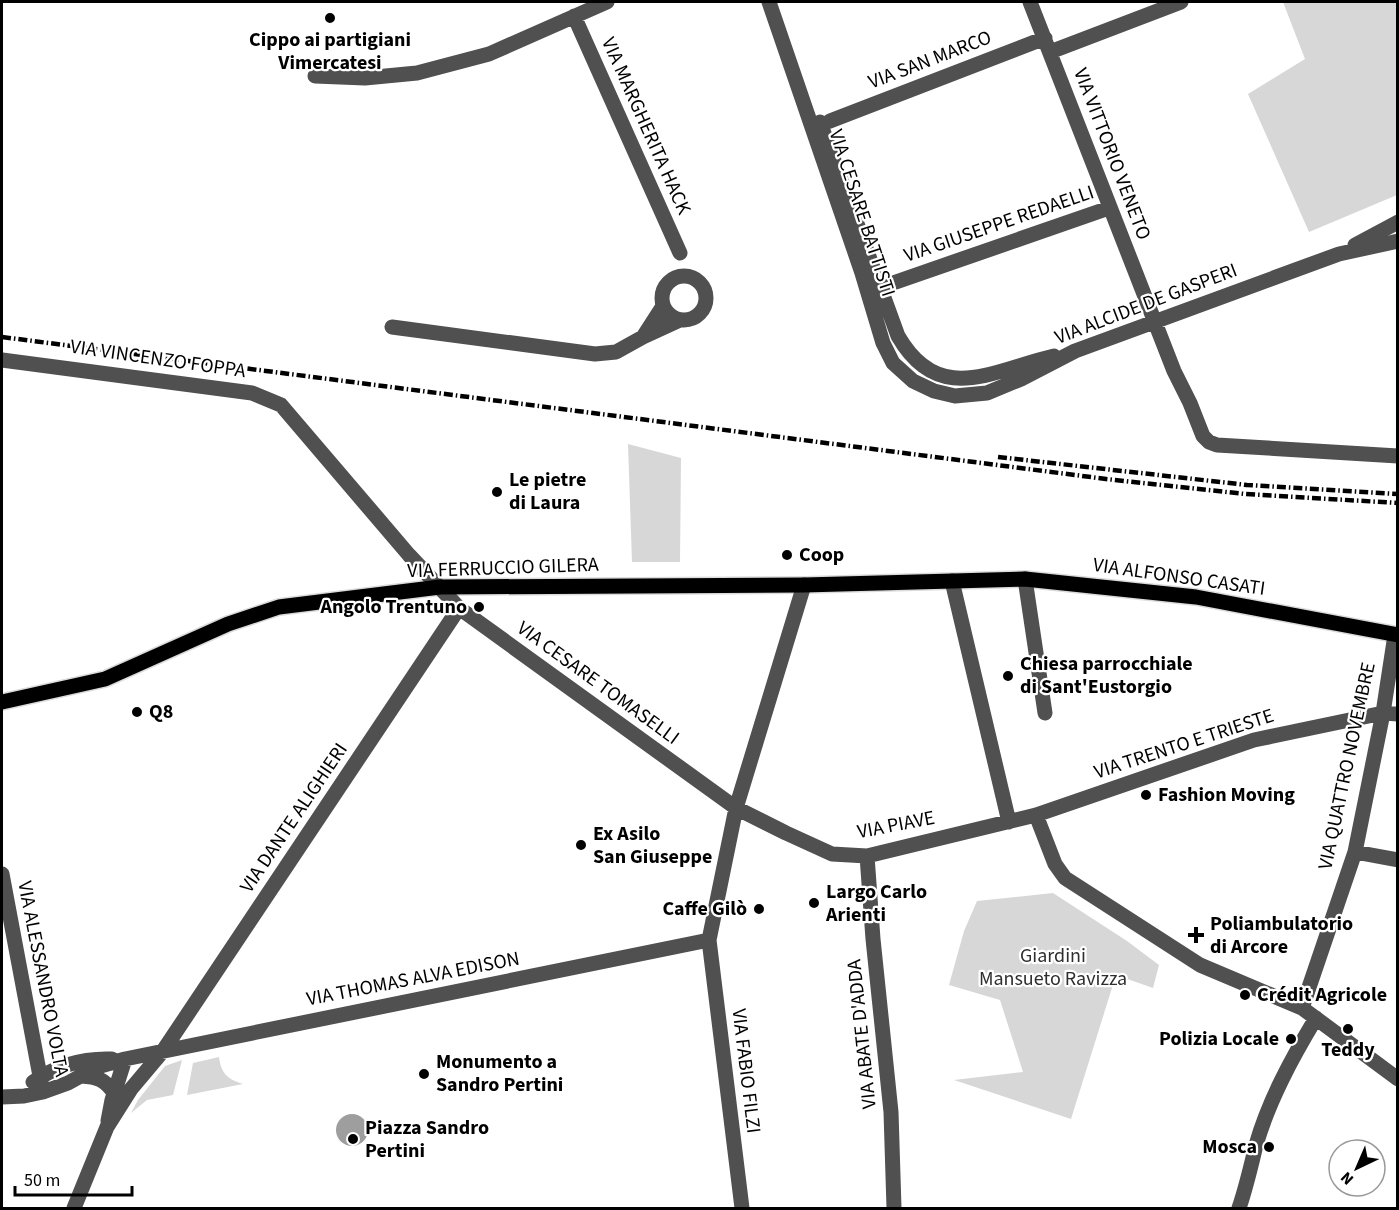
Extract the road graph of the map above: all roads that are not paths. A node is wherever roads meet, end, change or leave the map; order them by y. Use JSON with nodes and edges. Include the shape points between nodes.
{"nodes":[{"id":1,"x":608,"y":2,"type":"edge"},
{"id":2,"x":769,"y":2,"type":"edge"},
{"id":3,"x":1030,"y":2,"type":"edge"},
{"id":4,"x":1181,"y":2,"type":"edge"},
{"id":5,"x":574,"y":16,"type":"junction"},
{"id":6,"x":1047,"y":45,"type":"junction"},
{"id":7,"x":315,"y":76,"type":"dead end"},
{"id":8,"x":830,"y":121,"type":"dead end"},
{"id":9,"x":1109,"y":208,"type":"junction"},
{"id":10,"x":1398,"y":222,"type":"edge"},
{"id":11,"x":1398,"y":241,"type":"edge"},
{"id":12,"x":1339,"y":254,"type":"junction"},
{"id":13,"x":685,"y":277,"type":"junction"},
{"id":14,"x":874,"y":290,"type":"junction"},
{"id":15,"x":663,"y":306,"type":"junction"},
{"id":16,"x":680,"y":320,"type":"junction"},
{"id":17,"x":1154,"y":321,"type":"junction"},
{"id":18,"x":392,"y":327,"type":"dead end"},
{"id":19,"x":643,"y":337,"type":"junction"},
{"id":20,"x":1075,"y":351,"type":"junction"},
{"id":21,"x":914,"y":358,"type":"joint"},
{"id":22,"x":2,"y":360,"type":"edge"},
{"id":23,"x":903,"y":372,"type":"joint"},
{"id":24,"x":1398,"y":456,"type":"edge"},
{"id":25,"x":1025,"y":579,"type":"junction"},
{"id":26,"x":952,"y":581,"type":"junction"},
{"id":27,"x":804,"y":585,"type":"junction"},
{"id":28,"x":440,"y":587,"type":"junction"},
{"id":29,"x":459,"y":608,"type":"junction"},
{"id":30,"x":1396,"y":635,"type":"edge"},
{"id":31,"x":2,"y":702,"type":"edge"},
{"id":32,"x":1045,"y":713,"type":"dead end"},
{"id":33,"x":1390,"y":714,"type":"edge"},
{"id":34,"x":736,"y":808,"type":"junction"},
{"id":35,"x":1036,"y":815,"type":"junction"},
{"id":36,"x":1009,"y":822,"type":"junction"},
{"id":37,"x":1355,"y":852,"type":"junction"},
{"id":38,"x":867,"y":856,"type":"junction"},
{"id":39,"x":1398,"y":860,"type":"edge"},
{"id":40,"x":2,"y":874,"type":"edge"},
{"id":41,"x":709,"y":940,"type":"junction"},
{"id":42,"x":1302,"y":1008,"type":"junction"},
{"id":43,"x":1316,"y":1018,"type":"junction"},
{"id":44,"x":163,"y":1051,"type":"junction"},
{"id":45,"x":124,"y":1059,"type":"junction"},
{"id":46,"x":81,"y":1076,"type":"junction"},
{"id":47,"x":1398,"y":1079,"type":"edge"},
{"id":48,"x":41,"y":1085,"type":"junction"},
{"id":49,"x":114,"y":1093,"type":"junction"},
{"id":50,"x":8,"y":1096,"type":"edge"},
{"id":51,"x":107,"y":1127,"type":"junction"},
{"id":52,"x":74,"y":1209,"type":"edge"},
{"id":53,"x":742,"y":1209,"type":"edge"},
{"id":54,"x":894,"y":1209,"type":"edge"},
{"id":55,"x":1239,"y":1209,"type":"edge"}],
"edges":[{"from":1,"to":5,"type":"street"},
{"from":2,"to":14,"type":"street","name":"VIA CESARE BATTISTI","via":[[807,115]]},
{"from":3,"to":6,"type":"street","name":"VIA VITTORIO VENETO"},
{"from":4,"to":6,"type":"street","name":"VIA SAN MARCO"},
{"from":5,"to":7,"type":"street","via":[[489,54],[417,74]]},
{"from":5,"to":13,"type":"street","name":"VIA MARGHERITA HACK","via":[[680,253]]},
{"from":6,"to":8,"type":"street","name":"VIA SAN MARCO"},
{"from":6,"to":9,"type":"street","name":"VIA VITTORIO VENETO"},
{"from":9,"to":14,"type":"street","name":"VIA GIUSEPPE REDAELLI"},
{"from":9,"to":17,"type":"street","name":"VIA VITTORIO VENETO"},
{"from":10,"to":12,"type":"street","name":"VIA ALCIDE DE GASPERI"},
{"from":11,"to":12,"type":"street","name":"VIA ALCIDE DE GASPERI"},
{"from":12,"to":17,"type":"street","name":"VIA ALCIDE DE GASPERI"},
{"from":13,"to":15,"type":"street","name":"VIA MARGHERITA HACK","via":[[672,280],[664,288]]},
{"from":13,"to":16,"type":"street","name":"VIA MARGHERITA HACK","via":[[703,287],[705,304],[693,319]]},
{"from":14,"to":21,"type":"street","name":"VIA CESARE BATTISTI"},
{"from":14,"to":23,"type":"street","name":"VIA CESARE BATTISTI","via":[[883,342],[893,363]]},
{"from":15,"to":16,"type":"street"},
{"from":15,"to":19,"type":"street","name":"VIA MARGHERITA HACK"},
{"from":16,"to":19,"type":"street","name":"VIA MARGHERITA HACK"},
{"from":17,"to":20,"type":"street","name":"VIA ALCIDE DE GASPERI"},
{"from":17,"to":24,"type":"street","via":[[1207,440],[1217,444]]},
{"from":18,"to":19,"type":"street","name":"VIA MARGHERITA HACK","via":[[595,354],[616,352]]},
{"from":20,"to":21,"type":"street","name":"VIA ALCIDE DE GASPERI","via":[[964,380],[934,374]]},
{"from":20,"to":23,"type":"street","name":"VIA ALCIDE DE GASPERI","via":[[1014,382],[977,395],[944,394]]},
{"from":22,"to":28,"type":"street","name":"VIA VINCENZO FOPPA","via":[[252,393],[281,405]]},
{"from":25,"to":26,"type":"main road","name":"VIA ALFONSO CASATI"},
{"from":25,"to":30,"type":"main road","name":"VIA ALFONSO CASATI","via":[[1196,597]]},
{"from":25,"to":32,"type":"street"},
{"from":26,"to":27,"type":"main road","name":"VIA FERRUCCIO GILERA"},
{"from":26,"to":36,"type":"street"},
{"from":27,"to":28,"type":"main road","name":"VIA FERRUCCIO GILERA"},
{"from":27,"to":34,"type":"street","name":"VIA FABIO FILZI"},
{"from":28,"to":29,"type":"street","name":"VIA CESARE TOMASELLI"},
{"from":28,"to":31,"type":"main road","name":"VIA FERRUCCIO GILERA","via":[[279,607],[228,624],[105,679]]},
{"from":29,"to":34,"type":"street","name":"VIA CESARE TOMASELLI"},
{"from":29,"to":44,"type":"street","name":"VIA DANTE ALIGHIERI"},
{"from":30,"to":33,"type":"street","name":"VIA QUATTRO NOVEMBRE"},
{"from":33,"to":35,"type":"street","name":"VIA TRENTO E TRIESTE","via":[[1254,740]]},
{"from":33,"to":37,"type":"street","name":"VIA QUATTRO NOVEMBRE"},
{"from":34,"to":38,"type":"street","name":"VIA PIAVE","via":[[832,854]]},
{"from":34,"to":41,"type":"street","name":"VIA FABIO FILZI"},
{"from":35,"to":36,"type":"street","name":"VIA PIAVE"},
{"from":35,"to":42,"type":"street","via":[[1055,864],[1065,878],[1200,965]]},
{"from":36,"to":38,"type":"street","name":"VIA PIAVE"},
{"from":37,"to":39,"type":"street"},
{"from":37,"to":42,"type":"street","name":"VIA QUATTRO NOVEMBRE"},
{"from":38,"to":54,"type":"street","name":"VIA ABATE D'ADDA","via":[[891,1112]]},
{"from":40,"to":48,"type":"street","name":"VIA ALESSANDRO VOLTA"},
{"from":41,"to":44,"type":"street","name":"VIA THOMAS ALVA EDISON"},
{"from":41,"to":53,"type":"street","name":"VIA FABIO FILZI"},
{"from":42,"to":43,"type":"street"},
{"from":43,"to":47,"type":"street"},
{"from":43,"to":55,"type":"street","via":[[1280,1084],[1257,1144]]},
{"from":44,"to":45,"type":"street","name":"VIA THOMAS ALVA EDISON"},
{"from":44,"to":51,"type":"street","name":"VIA DANTE ALIGHIERI","via":[[131,1089]]},
{"from":45,"to":46,"type":"street","name":"VIA THOMAS ALVA EDISON"},
{"from":45,"to":48,"type":"street","name":"VIA THOMAS ALVA EDISON","via":[[89,1059],[61,1067]]},
{"from":45,"to":49,"type":"street"},
{"from":46,"to":48,"type":"street","name":"VIA THOMAS ALVA EDISON"},
{"from":46,"to":49,"type":"street","via":[[106,1082]]},
{"from":48,"to":50,"type":"street","name":"VIA THOMAS ALVA EDISON","via":[[24,1096]]},
{"from":49,"to":51,"type":"street"},
{"from":51,"to":52,"type":"street"}]}
